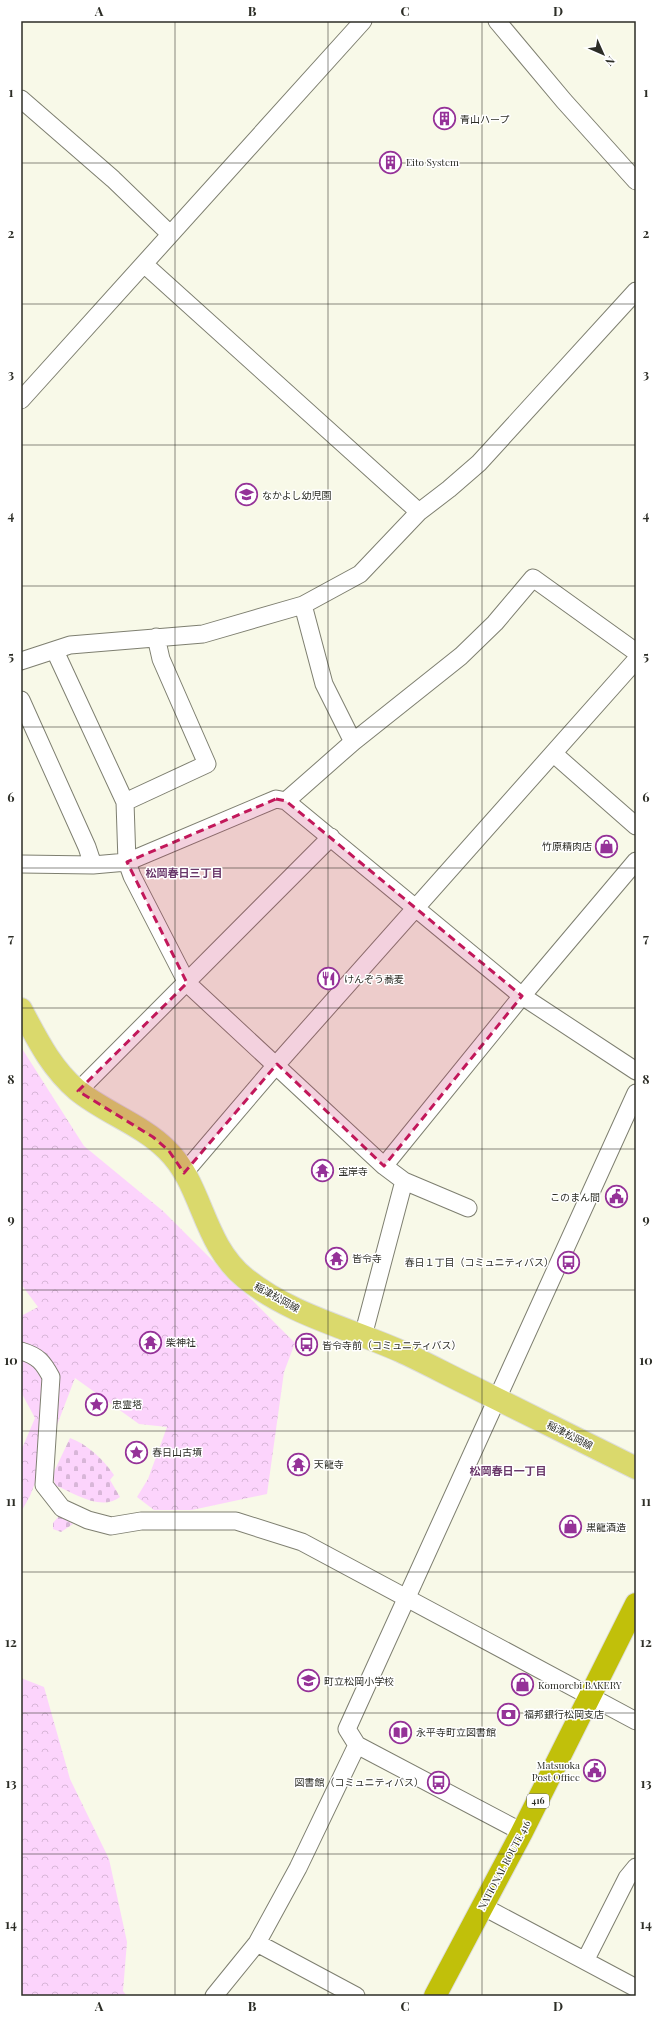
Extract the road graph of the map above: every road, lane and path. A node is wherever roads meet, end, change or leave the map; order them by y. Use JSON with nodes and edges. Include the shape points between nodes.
{"nodes":[{"id":1,"x":363,"y":21,"type":"edge"},
{"id":2,"x":497,"y":21,"type":"edge"},
{"id":3,"x":21,"y":99,"type":"edge"},
{"id":4,"x":636,"y":181,"type":"edge"},
{"id":5,"x":170,"y":234,"type":"junction"},
{"id":6,"x":144,"y":264,"type":"junction"},
{"id":7,"x":636,"y":291,"type":"edge"},
{"id":8,"x":21,"y":400,"type":"edge"},
{"id":9,"x":419,"y":512,"type":"junction"},
{"id":10,"x":303,"y":605,"type":"junction"},
{"id":11,"x":156,"y":637,"type":"junction"},
{"id":12,"x":55,"y":650,"type":"junction"},
{"id":13,"x":636,"y":652,"type":"edge"},
{"id":14,"x":636,"y":660,"type":"edge"},
{"id":15,"x":21,"y":661,"type":"edge"},
{"id":16,"x":21,"y":700,"type":"edge"},
{"id":17,"x":353,"y":742,"type":"junction"},
{"id":18,"x":554,"y":754,"type":"junction"},
{"id":19,"x":286,"y":801,"type":"junction"},
{"id":20,"x":125,"y":802,"type":"junction"},
{"id":21,"x":636,"y":826,"type":"edge"},
{"id":22,"x":331,"y":837,"type":"junction"},
{"id":23,"x":636,"y":861,"type":"edge"},
{"id":24,"x":128,"y":862,"type":"junction"},
{"id":25,"x":21,"y":864,"type":"edge"},
{"id":26,"x":93,"y":865,"type":"junction"},
{"id":27,"x":416,"y":908,"type":"junction"},
{"id":28,"x":187,"y":983,"type":"junction"},
{"id":29,"x":522,"y":996,"type":"junction"},
{"id":30,"x":21,"y":1009,"type":"edge"},
{"id":31,"x":277,"y":1064,"type":"junction"},
{"id":32,"x":636,"y":1071,"type":"edge"},
{"id":33,"x":78,"y":1091,"type":"junction"},
{"id":34,"x":636,"y":1093,"type":"edge"},
{"id":35,"x":384,"y":1166,"type":"junction"},
{"id":36,"x":184,"y":1173,"type":"junction"},
{"id":37,"x":404,"y":1181,"type":"junction"},
{"id":38,"x":468,"y":1208,"type":"dead end"},
{"id":39,"x":363,"y":1336,"type":"junction"},
{"id":40,"x":21,"y":1351,"type":"edge"},
{"id":41,"x":497,"y":1399,"type":"junction"},
{"id":42,"x":636,"y":1468,"type":"edge"},
{"id":43,"x":407,"y":1598,"type":"junction"},
{"id":44,"x":636,"y":1604,"type":"edge"},
{"id":45,"x":590,"y":1696,"type":"junction"},
{"id":46,"x":636,"y":1720,"type":"edge"},
{"id":47,"x":357,"y":1745,"type":"junction"},
{"id":48,"x":522,"y":1832,"type":"junction"},
{"id":49,"x":633,"y":1876,"type":"edge"},
{"id":50,"x":482,"y":1906,"type":"junction"},
{"id":51,"x":257,"y":1943,"type":"junction"},
{"id":52,"x":585,"y":1961,"type":"junction"},
{"id":53,"x":636,"y":1988,"type":"edge"},
{"id":54,"x":214,"y":1996,"type":"edge"},
{"id":55,"x":356,"y":1996,"type":"edge"},
{"id":56,"x":435,"y":1996,"type":"edge"}],
"edges":[{"from":1,"to":5,"type":"street"},
{"from":2,"to":4,"type":"street"},
{"from":3,"to":5,"type":"street","via":[[113,179]]},
{"from":5,"to":6,"type":"street"},
{"from":6,"to":8,"type":"street"},
{"from":6,"to":9,"type":"street"},
{"from":7,"to":9,"type":"street","via":[[478,463]]},
{"from":9,"to":10,"type":"street","via":[[360,574]]},
{"from":10,"to":11,"type":"street","via":[[202,634]]},
{"from":10,"to":17,"type":"street","via":[[324,684]]},
{"from":11,"to":12,"type":"street","via":[[70,645]]},
{"from":11,"to":20,"type":"street","via":[[161,659],[207,764]]},
{"from":12,"to":15,"type":"street"},
{"from":12,"to":20,"type":"street"},
{"from":13,"to":17,"type":"street","via":[[533,578],[495,623],[460,656]]},
{"from":14,"to":18,"type":"street"},
{"from":16,"to":26,"type":"street"},
{"from":17,"to":19,"type":"street"},
{"from":18,"to":21,"type":"street"},
{"from":18,"to":27,"type":"street"},
{"from":19,"to":22,"type":"street"},
{"from":19,"to":24,"type":"street","via":[[276,799]]},
{"from":20,"to":24,"type":"street"},
{"from":22,"to":27,"type":"street"},
{"from":22,"to":28,"type":"street"},
{"from":23,"to":29,"type":"street"},
{"from":24,"to":26,"type":"street"},
{"from":24,"to":28,"type":"street","via":[[132,876]]},
{"from":25,"to":26,"type":"street"},
{"from":27,"to":29,"type":"street"},
{"from":27,"to":31,"type":"street"},
{"from":28,"to":31,"type":"street"},
{"from":28,"to":33,"type":"street"},
{"from":29,"to":32,"type":"street"},
{"from":29,"to":35,"type":"street"},
{"from":30,"to":33,"type":"main road","name":"稲津松岡線","via":[[53,1066]]},
{"from":31,"to":35,"type":"street"},
{"from":31,"to":36,"type":"street"},
{"from":33,"to":36,"type":"main road","name":"稲津松岡線","via":[[153,1137],[168,1151]]},
{"from":34,"to":41,"type":"street"},
{"from":35,"to":37,"type":"street"},
{"from":36,"to":39,"type":"main road","name":"稲津松岡線","via":[[216,1245],[225,1259],[244,1278],[291,1307]]},
{"from":37,"to":38,"type":"street"},
{"from":37,"to":39,"type":"street"},
{"from":39,"to":41,"type":"main road","name":"稲津松岡線","via":[[400,1351]]},
{"from":40,"to":43,"type":"street","via":[[34,1355],[51,1377],[44,1485],[62,1508],[88,1520],[111,1526],[141,1521],[236,1521],[302,1542]]},
{"from":41,"to":42,"type":"main road","name":"稲津松岡線"},
{"from":41,"to":43,"type":"street"},
{"from":43,"to":45,"type":"street"},
{"from":43,"to":47,"type":"street","via":[[347,1729]]},
{"from":44,"to":45,"type":"highway","name":"NATIONAL ROUTE 416","number":"416"},
{"from":45,"to":46,"type":"street"},
{"from":45,"to":48,"type":"highway","name":"NATIONAL ROUTE 416","number":"416"},
{"from":47,"to":48,"type":"street"},
{"from":47,"to":51,"type":"street","via":[[298,1868]]},
{"from":48,"to":50,"type":"highway","name":"NATIONAL ROUTE 416","number":"416"},
{"from":49,"to":52,"type":"street"},
{"from":50,"to":52,"type":"street"},
{"from":50,"to":56,"type":"highway","name":"NATIONAL ROUTE 416","number":"416"},
{"from":51,"to":54,"type":"street"},
{"from":51,"to":55,"type":"street"},
{"from":52,"to":53,"type":"street"}]}
